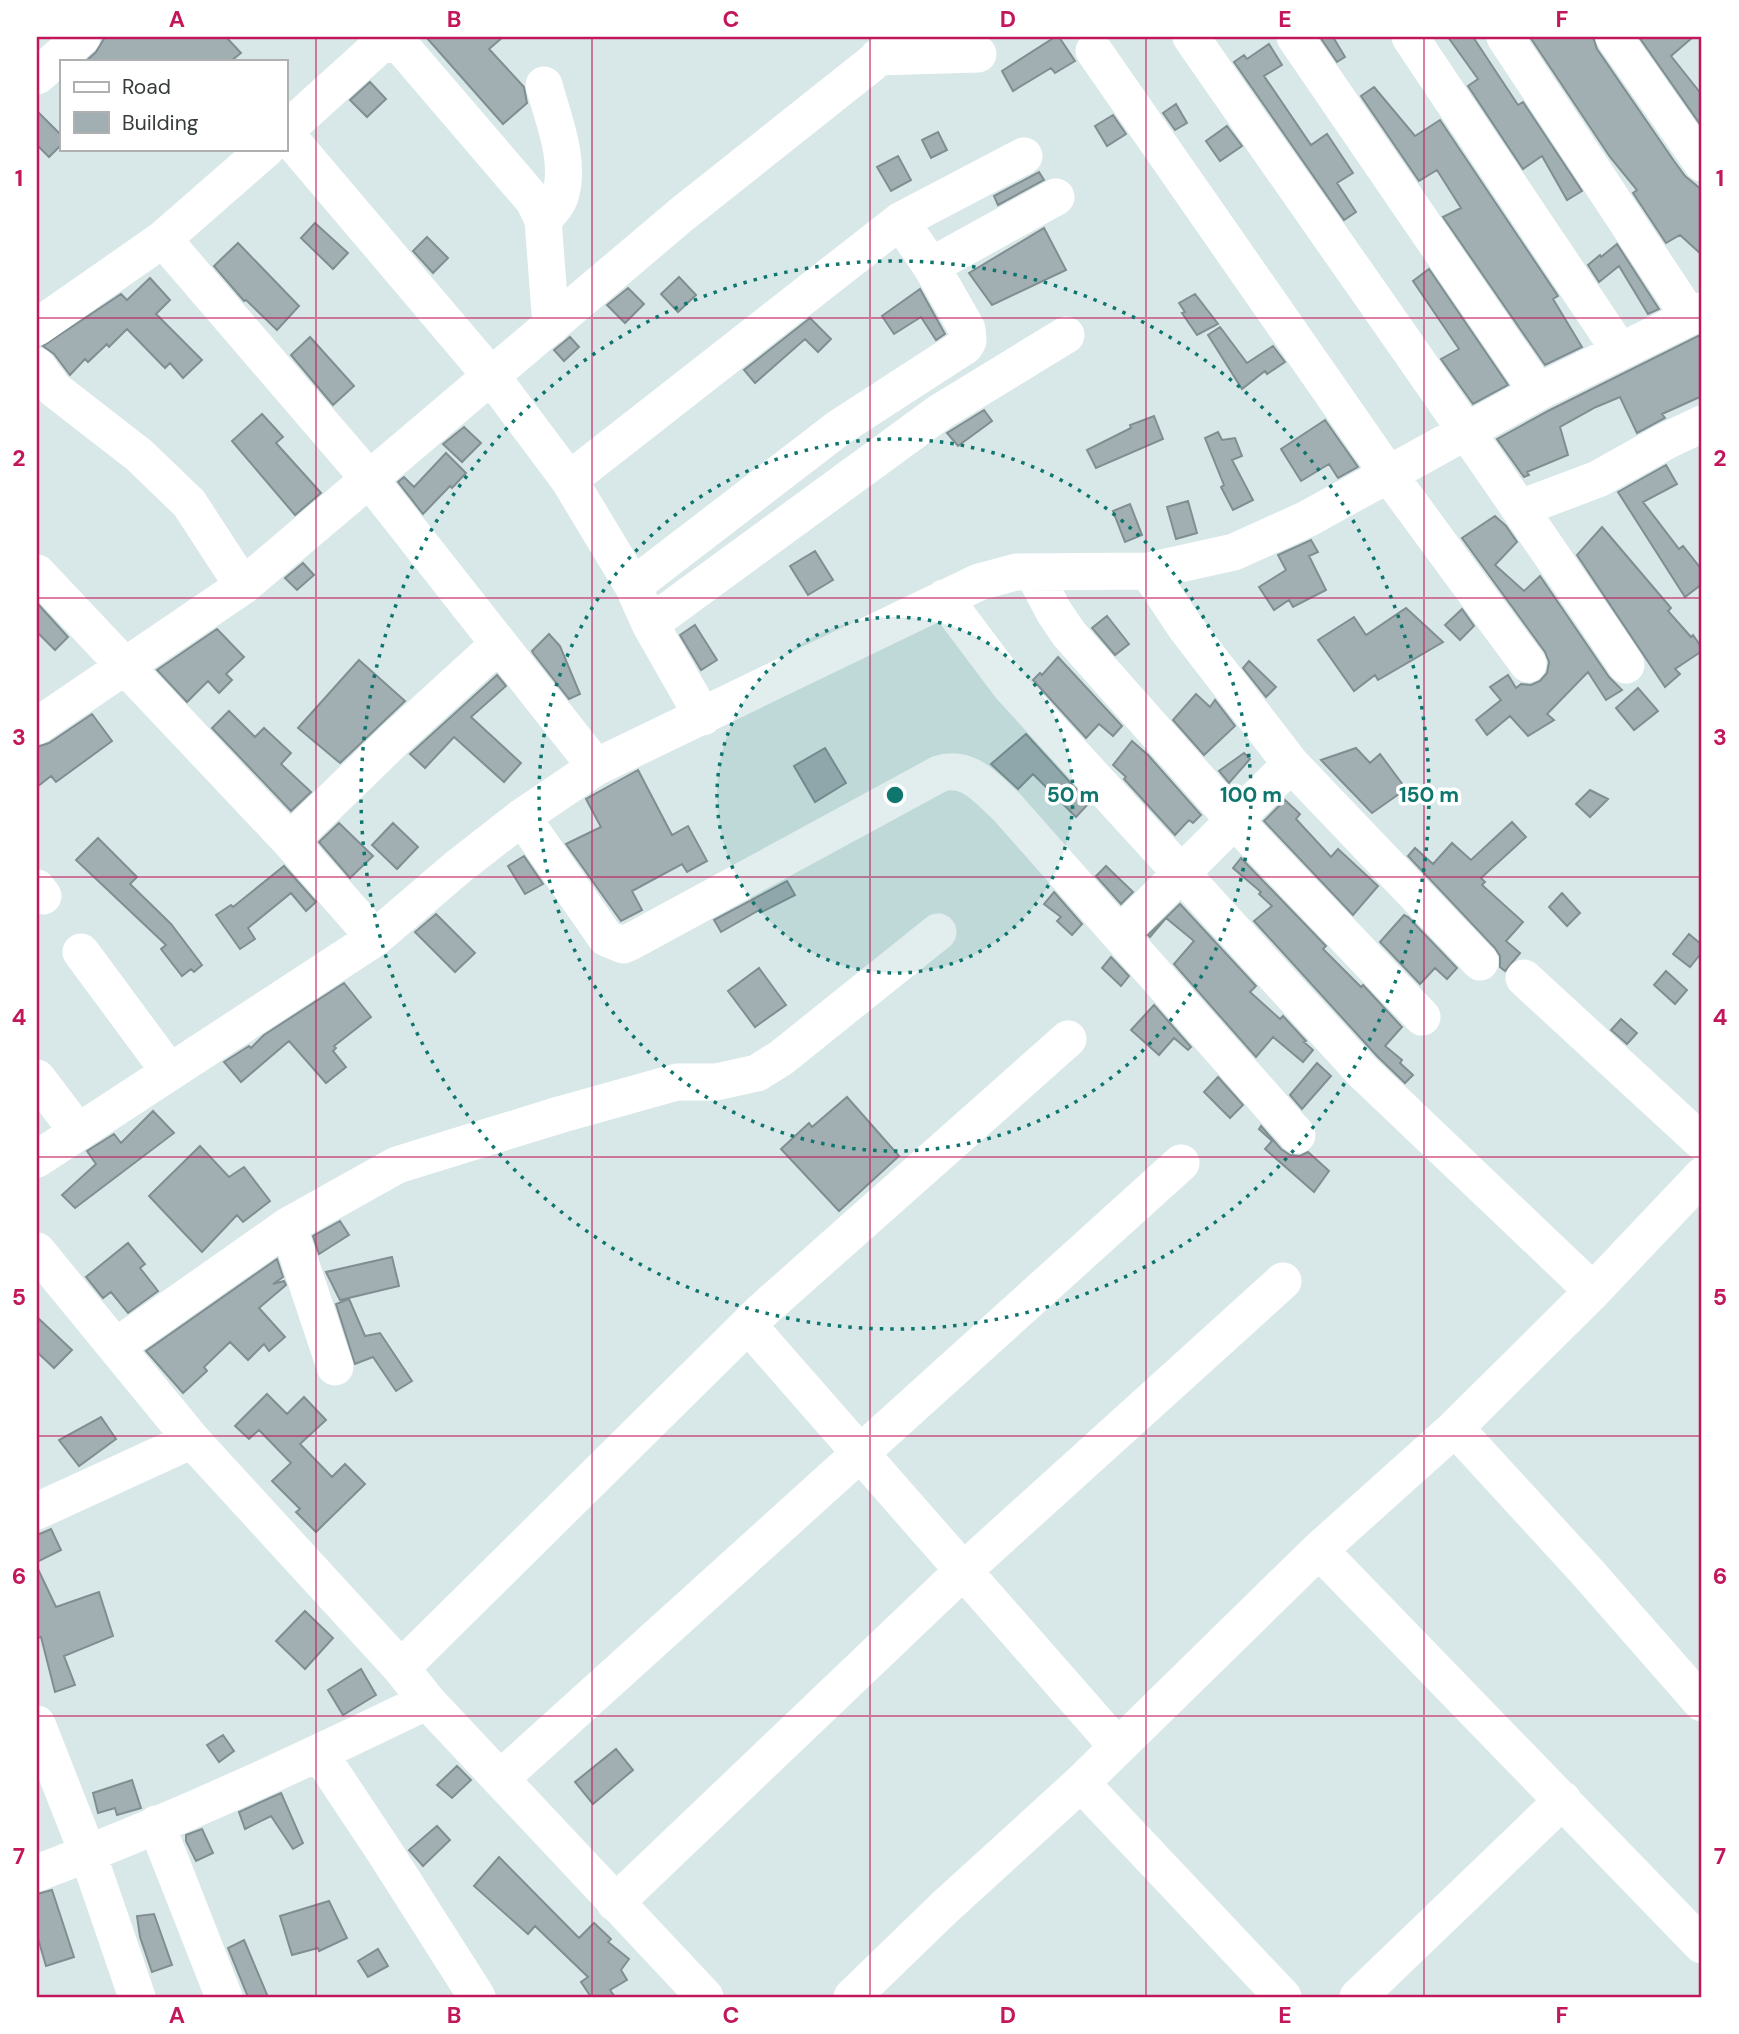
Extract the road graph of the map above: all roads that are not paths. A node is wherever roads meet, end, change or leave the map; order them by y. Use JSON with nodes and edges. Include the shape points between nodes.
{"nodes":[{"id":1,"x":56,"y":37,"type":"edge"},
{"id":2,"x":82,"y":37,"type":"edge"},
{"id":3,"x":1191,"y":37,"type":"edge"},
{"id":4,"x":1295,"y":37,"type":"edge"},
{"id":5,"x":1410,"y":37,"type":"edge"},
{"id":6,"x":1505,"y":37,"type":"edge"},
{"id":7,"x":1614,"y":37,"type":"edge"},
{"id":8,"x":891,"y":47,"type":"edge"},
{"id":9,"x":1094,"y":51,"type":"dead end"},
{"id":10,"x":37,"y":53,"type":"edge"},
{"id":11,"x":978,"y":54,"type":"dead end"},
{"id":12,"x":37,"y":76,"type":"edge"},
{"id":13,"x":544,"y":85,"type":"dead end"},
{"id":14,"x":287,"y":130,"type":"edge"},
{"id":15,"x":287,"y":134,"type":"edge"},
{"id":16,"x":264,"y":150,"type":"edge"},
{"id":17,"x":1024,"y":156,"type":"dead end"},
{"id":18,"x":1702,"y":163,"type":"edge"},
{"id":19,"x":1056,"y":197,"type":"dead end"},
{"id":20,"x":543,"y":220,"type":"junction"},
{"id":21,"x":900,"y":220,"type":"junction"},
{"id":22,"x":163,"y":239,"type":"junction"},
{"id":23,"x":931,"y":266,"type":"junction"},
{"id":24,"x":1696,"y":314,"type":"edge"},
{"id":25,"x":551,"y":326,"type":"junction"},
{"id":26,"x":37,"y":327,"type":"edge"},
{"id":27,"x":1066,"y":335,"type":"dead end"},
{"id":28,"x":1619,"y":351,"type":"junction"},
{"id":29,"x":492,"y":377,"type":"junction"},
{"id":30,"x":42,"y":387,"type":"edge"},
{"id":31,"x":1538,"y":392,"type":"junction"},
{"id":32,"x":1702,"y":424,"type":"edge"},
{"id":33,"x":1466,"y":433,"type":"junction"},
{"id":34,"x":1390,"y":475,"type":"junction"},
{"id":35,"x":569,"y":480,"type":"junction"},
{"id":36,"x":370,"y":481,"type":"junction"},
{"id":37,"x":1521,"y":508,"type":"junction"},
{"id":38,"x":1148,"y":571,"type":"junction"},
{"id":39,"x":1033,"y":572,"type":"junction"},
{"id":40,"x":37,"y":573,"type":"edge"},
{"id":41,"x":243,"y":586,"type":"junction"},
{"id":42,"x":634,"y":586,"type":"junction"},
{"id":43,"x":944,"y":598,"type":"junction"},
{"id":44,"x":650,"y":624,"type":"junction"},
{"id":45,"x":499,"y":644,"type":"junction"},
{"id":46,"x":1528,"y":664,"type":"dead end"},
{"id":47,"x":1626,"y":665,"type":"dead end"},
{"id":48,"x":127,"y":666,"type":"junction"},
{"id":49,"x":703,"y":717,"type":"junction"},
{"id":50,"x":37,"y":726,"type":"edge"},
{"id":51,"x":1291,"y":764,"type":"junction"},
{"id":52,"x":596,"y":767,"type":"junction"},
{"id":53,"x":522,"y":817,"type":"junction"},
{"id":54,"x":1234,"y":820,"type":"junction"},
{"id":55,"x":290,"y":841,"type":"junction"},
{"id":56,"x":1180,"y":873,"type":"junction"},
{"id":57,"x":938,"y":932,"type":"dead end"},
{"id":58,"x":1120,"y":934,"type":"junction"},
{"id":59,"x":375,"y":937,"type":"junction"},
{"id":60,"x":81,"y":952,"type":"dead end"},
{"id":61,"x":1480,"y":962,"type":"dead end"},
{"id":62,"x":1524,"y":978,"type":"dead end"},
{"id":63,"x":1422,"y":1017,"type":"dead end"},
{"id":64,"x":1068,"y":1039,"type":"dead end"},
{"id":65,"x":169,"y":1071,"type":"junction"},
{"id":66,"x":37,"y":1078,"type":"edge"},
{"id":67,"x":78,"y":1132,"type":"junction"},
{"id":68,"x":1297,"y":1135,"type":"dead end"},
{"id":69,"x":1702,"y":1142,"type":"edge"},
{"id":70,"x":37,"y":1159,"type":"edge"},
{"id":71,"x":1181,"y":1163,"type":"dead end"},
{"id":72,"x":1702,"y":1176,"type":"edge"},
{"id":73,"x":288,"y":1226,"type":"junction"},
{"id":74,"x":37,"y":1251,"type":"edge"},
{"id":75,"x":1283,"y":1281,"type":"dead end"},
{"id":76,"x":1593,"y":1291,"type":"junction"},
{"id":77,"x":748,"y":1325,"type":"junction"},
{"id":78,"x":117,"y":1346,"type":"junction"},
{"id":79,"x":335,"y":1367,"type":"dead end"},
{"id":80,"x":1455,"y":1428,"type":"junction"},
{"id":81,"x":192,"y":1440,"type":"junction"},
{"id":82,"x":861,"y":1453,"type":"junction"},
{"id":83,"x":37,"y":1511,"type":"edge"},
{"id":84,"x":1319,"y":1550,"type":"junction"},
{"id":85,"x":964,"y":1570,"type":"junction"},
{"id":86,"x":401,"y":1668,"type":"junction"},
{"id":87,"x":1701,"y":1700,"type":"edge"},
{"id":88,"x":427,"y":1701,"type":"junction"},
{"id":89,"x":37,"y":1724,"type":"edge"},
{"id":90,"x":1117,"y":1746,"type":"junction"},
{"id":91,"x":319,"y":1754,"type":"junction"},
{"id":92,"x":500,"y":1779,"type":"junction"},
{"id":93,"x":1081,"y":1783,"type":"junction"},
{"id":94,"x":1563,"y":1800,"type":"junction"},
{"id":95,"x":156,"y":1824,"type":"junction"},
{"id":96,"x":88,"y":1854,"type":"junction"},
{"id":97,"x":37,"y":1873,"type":"edge"},
{"id":98,"x":615,"y":1903,"type":"junction"},
{"id":99,"x":1701,"y":1942,"type":"edge"},
{"id":100,"x":137,"y":1997,"type":"edge"},
{"id":101,"x":224,"y":1997,"type":"edge"},
{"id":102,"x":477,"y":1997,"type":"edge"},
{"id":103,"x":705,"y":1997,"type":"edge"},
{"id":104,"x":852,"y":1997,"type":"edge"},
{"id":105,"x":1283,"y":1997,"type":"edge"},
{"id":106,"x":1358,"y":1997,"type":"edge"}],
"edges":[{"from":1,"to":10,"type":"street"},
{"from":2,"to":12,"type":"street"},
{"from":3,"to":33,"type":"street"},
{"from":4,"to":31,"type":"street"},
{"from":5,"to":28,"type":"street"},
{"from":6,"to":24,"type":"street"},
{"from":7,"to":18,"type":"street"},
{"from":8,"to":11,"type":"street"},
{"from":8,"to":25,"type":"street"},
{"from":9,"to":34,"type":"street"},
{"from":13,"to":20,"type":"street","via":[[563,153],[563,182],[561,195]]},
{"from":14,"to":20,"type":"street","via":[[380,45],[394,43],[534,201]]},
{"from":15,"to":29,"type":"street"},
{"from":16,"to":22,"type":"street"},
{"from":17,"to":21,"type":"street"},
{"from":19,"to":23,"type":"street"},
{"from":20,"to":25,"type":"street"},
{"from":21,"to":23,"type":"street"},
{"from":21,"to":35,"type":"street"},
{"from":22,"to":26,"type":"street"},
{"from":22,"to":36,"type":"street"},
{"from":23,"to":42,"type":"street","via":[[967,329],[965,346],[840,427]]},
{"from":24,"to":28,"type":"street"},
{"from":25,"to":29,"type":"street"},
{"from":27,"to":44,"type":"street","via":[[940,412]]},
{"from":28,"to":31,"type":"street"},
{"from":29,"to":35,"type":"street"},
{"from":29,"to":36,"type":"street"},
{"from":30,"to":41,"type":"street","via":[[139,456],[189,503]]},
{"from":31,"to":33,"type":"street"},
{"from":32,"to":37,"type":"street","via":[[1598,479]]},
{"from":33,"to":34,"type":"street"},
{"from":33,"to":37,"type":"street"},
{"from":34,"to":38,"type":"street","via":[[1234,552]]},
{"from":34,"to":46,"type":"street"},
{"from":35,"to":42,"type":"street"},
{"from":36,"to":41,"type":"street"},
{"from":36,"to":45,"type":"street"},
{"from":37,"to":47,"type":"street"},
{"from":38,"to":39,"type":"street"},
{"from":38,"to":51,"type":"street"},
{"from":39,"to":43,"type":"street","via":[[979,582]]},
{"from":39,"to":54,"type":"street","via":[[1069,635]]},
{"from":40,"to":48,"type":"street"},
{"from":41,"to":48,"type":"street"},
{"from":42,"to":44,"type":"street"},
{"from":43,"to":49,"type":"street"},
{"from":43,"to":56,"type":"street","via":[[1011,687]]},
{"from":44,"to":49,"type":"street"},
{"from":45,"to":52,"type":"street"},
{"from":45,"to":55,"type":"street"},
{"from":48,"to":50,"type":"street"},
{"from":48,"to":55,"type":"street"},
{"from":49,"to":52,"type":"street"},
{"from":51,"to":54,"type":"street"},
{"from":51,"to":61,"type":"street"},
{"from":52,"to":53,"type":"street"},
{"from":53,"to":58,"type":"street","via":[[606,938],[622,944],[939,774],[965,772],[1006,806]]},
{"from":53,"to":59,"type":"street"},
{"from":54,"to":56,"type":"street"},
{"from":54,"to":63,"type":"street"},
{"from":55,"to":59,"type":"street"},
{"from":56,"to":58,"type":"street"},
{"from":56,"to":76,"type":"street","via":[[1362,1071]]},
{"from":57,"to":73,"type":"street","via":[[757,1073],[716,1082],[677,1082],[397,1165]]},
{"from":58,"to":68,"type":"street"},
{"from":59,"to":65,"type":"street"},
{"from":60,"to":65,"type":"street"},
{"from":62,"to":69,"type":"street"},
{"from":64,"to":77,"type":"street"},
{"from":65,"to":67,"type":"street"},
{"from":66,"to":67,"type":"street"},
{"from":67,"to":70,"type":"street"},
{"from":71,"to":82,"type":"street"},
{"from":72,"to":76,"type":"street"},
{"from":73,"to":78,"type":"street"},
{"from":73,"to":79,"type":"street"},
{"from":74,"to":78,"type":"street"},
{"from":75,"to":85,"type":"street"},
{"from":76,"to":80,"type":"street"},
{"from":77,"to":82,"type":"street"},
{"from":77,"to":86,"type":"street"},
{"from":78,"to":81,"type":"street"},
{"from":80,"to":84,"type":"street"},
{"from":80,"to":87,"type":"street"},
{"from":81,"to":83,"type":"street"},
{"from":81,"to":86,"type":"street"},
{"from":82,"to":85,"type":"street"},
{"from":82,"to":92,"type":"street"},
{"from":84,"to":90,"type":"street"},
{"from":84,"to":94,"type":"street"},
{"from":85,"to":90,"type":"street"},
{"from":85,"to":98,"type":"street"},
{"from":86,"to":88,"type":"street"},
{"from":88,"to":91,"type":"street"},
{"from":88,"to":92,"type":"street"},
{"from":89,"to":96,"type":"street"},
{"from":90,"to":93,"type":"street"},
{"from":91,"to":95,"type":"street"},
{"from":91,"to":102,"type":"street"},
{"from":92,"to":98,"type":"street"},
{"from":93,"to":104,"type":"street"},
{"from":93,"to":105,"type":"street"},
{"from":94,"to":99,"type":"street"},
{"from":94,"to":106,"type":"street"},
{"from":95,"to":96,"type":"street"},
{"from":95,"to":101,"type":"street"},
{"from":96,"to":97,"type":"street"},
{"from":96,"to":100,"type":"street"},
{"from":98,"to":103,"type":"street"}]}
